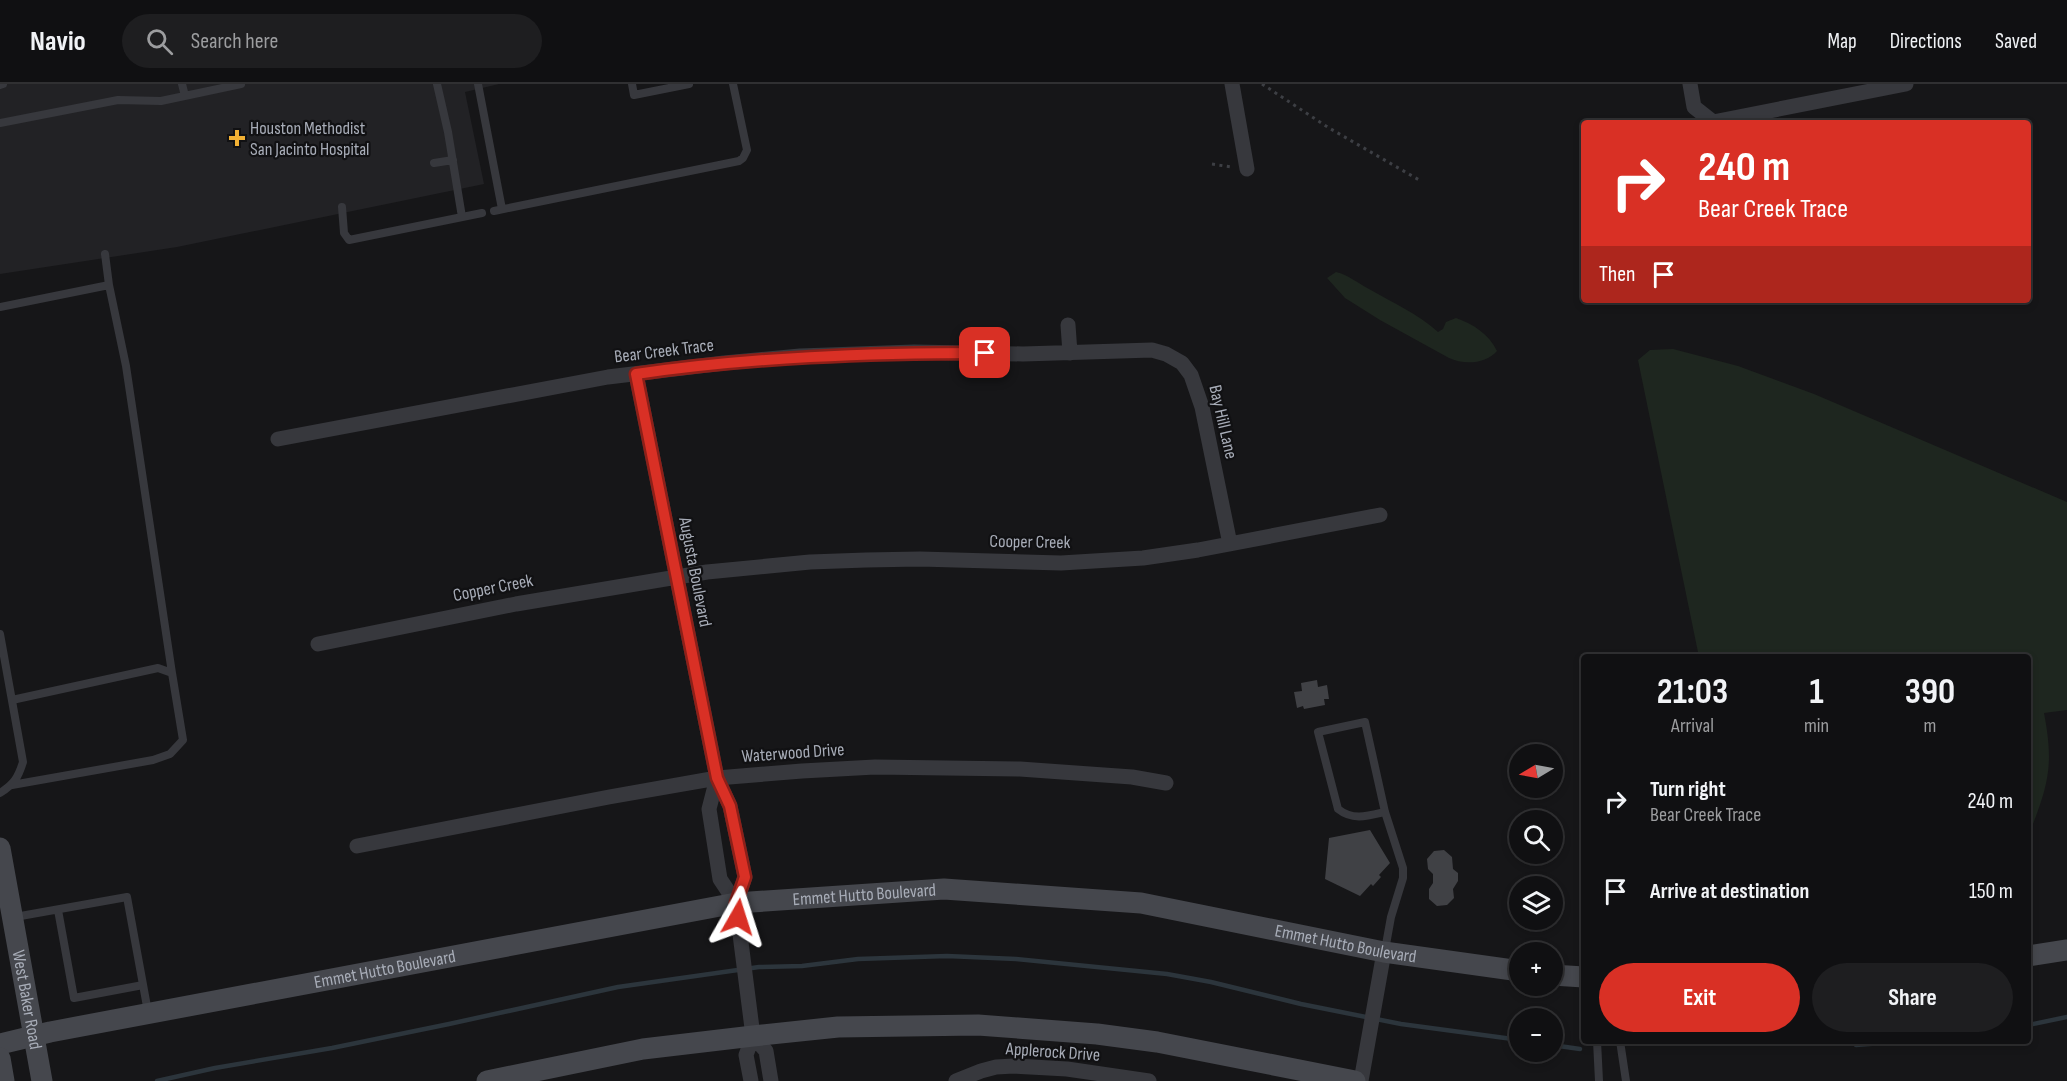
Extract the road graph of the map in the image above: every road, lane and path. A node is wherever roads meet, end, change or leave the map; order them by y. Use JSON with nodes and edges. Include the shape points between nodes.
{"nodes":[{"id":1,"x":182,"y":84,"type":"edge"},
{"id":2,"x":241,"y":84,"type":"edge"},
{"id":3,"x":437,"y":84,"type":"edge"},
{"id":4,"x":478,"y":84,"type":"edge"},
{"id":5,"x":632,"y":84,"type":"edge"},
{"id":6,"x":689,"y":84,"type":"edge"},
{"id":7,"x":733,"y":84,"type":"edge"},
{"id":8,"x":1232,"y":84,"type":"edge"},
{"id":9,"x":1262,"y":84,"type":"edge"},
{"id":10,"x":1690,"y":84,"type":"edge"},
{"id":11,"x":1906,"y":84,"type":"edge"},
{"id":12,"x":184,"y":96,"type":"junction"},
{"id":13,"x":1710,"y":120,"type":"edge"},
{"id":14,"x":1723,"y":120,"type":"edge"},
{"id":15,"x":0,"y":123,"type":"edge"},
{"id":16,"x":453,"y":160,"type":"junction"},
{"id":17,"x":434,"y":163,"type":"dead end"},
{"id":18,"x":1247,"y":169,"type":"dead end"},
{"id":19,"x":1421,"y":181,"type":"dead end"},
{"id":20,"x":342,"y":207,"type":"dead end"},
{"id":21,"x":482,"y":213,"type":"dead end"},
{"id":22,"x":462,"y":217,"type":"junction"},
{"id":23,"x":105,"y":254,"type":"dead end"},
{"id":24,"x":109,"y":285,"type":"junction"},
{"id":25,"x":0,"y":307,"type":"edge"},
{"id":26,"x":1068,"y":325,"type":"dead end"},
{"id":27,"x":1132,"y":352,"type":"joint"},
{"id":28,"x":1070,"y":353,"type":"junction"},
{"id":29,"x":636,"y":374,"type":"junction"},
{"id":30,"x":278,"y":439,"type":"dead end"},
{"id":31,"x":1380,"y":515,"type":"dead end"},
{"id":32,"x":1230,"y":544,"type":"junction"},
{"id":33,"x":677,"y":576,"type":"junction"},
{"id":34,"x":0,"y":634,"type":"edge"},
{"id":35,"x":318,"y":644,"type":"dead end"},
{"id":36,"x":172,"y":673,"type":"junction"},
{"id":37,"x":12,"y":700,"type":"junction"},
{"id":38,"x":717,"y":778,"type":"junction"},
{"id":39,"x":1166,"y":783,"type":"dead end"},
{"id":40,"x":12,"y":785,"type":"junction"},
{"id":41,"x":0,"y":793,"type":"edge"},
{"id":42,"x":1385,"y":812,"type":"junction"},
{"id":43,"x":357,"y":846,"type":"dead end"},
{"id":44,"x":0,"y":848,"type":"edge"},
{"id":45,"x":736,"y":903,"type":"junction"},
{"id":46,"x":58,"y":910,"type":"junction"},
{"id":47,"x":12,"y":918,"type":"junction"},
{"id":48,"x":2067,"y":950,"type":"edge"},
{"id":49,"x":1384,"y":952,"type":"junction"},
{"id":50,"x":2031,"y":956,"type":"edge"},
{"id":51,"x":1509,"y":969,"type":"edge"},
{"id":52,"x":1563,"y":976,"type":"edge"},
{"id":53,"x":1581,"y":977,"type":"edge"},
{"id":54,"x":143,"y":985,"type":"junction"},
{"id":55,"x":148,"y":1014,"type":"junction"},
{"id":56,"x":753,"y":1036,"type":"junction"},
{"id":57,"x":34,"y":1037,"type":"junction"},
{"id":58,"x":0,"y":1044,"type":"edge"},
{"id":59,"x":1597,"y":1044,"type":"edge"},
{"id":60,"x":1620,"y":1044,"type":"edge"},
{"id":61,"x":0,"y":1058,"type":"edge"},
{"id":62,"x":4,"y":1081,"type":"edge"},
{"id":63,"x":42,"y":1081,"type":"edge"},
{"id":64,"x":487,"y":1081,"type":"edge"},
{"id":65,"x":750,"y":1081,"type":"edge"},
{"id":66,"x":771,"y":1081,"type":"edge"},
{"id":67,"x":956,"y":1081,"type":"edge"},
{"id":68,"x":1149,"y":1081,"type":"edge"},
{"id":69,"x":1355,"y":1081,"type":"edge"},
{"id":70,"x":1361,"y":1081,"type":"edge"},
{"id":71,"x":1599,"y":1081,"type":"edge"},
{"id":72,"x":1626,"y":1081,"type":"edge"}],
"edges":[{"from":1,"to":12,"type":"lane"},
{"from":2,"to":12,"type":"lane"},
{"from":3,"to":16,"type":"lane"},
{"from":4,"to":7,"type":"lane","via":[[498,210],[739,161],[747,150]]},
{"from":5,"to":6,"type":"lane","via":[[634,95]]},
{"from":8,"to":18,"type":"street"},
{"from":9,"to":19,"type":"path"},
{"from":10,"to":13,"type":"street","via":[[1694,107]]},
{"from":11,"to":14,"type":"street"},
{"from":12,"to":15,"type":"lane","via":[[150,102],[118,100]]},
{"from":16,"to":17,"type":"lane"},
{"from":16,"to":22,"type":"lane"},
{"from":20,"to":22,"type":"lane","via":[[344,233],[349,240]]},
{"from":21,"to":22,"type":"lane"},
{"from":23,"to":24,"type":"lane"},
{"from":24,"to":25,"type":"lane"},
{"from":24,"to":36,"type":"lane","via":[[126,366]]},
{"from":26,"to":28,"type":"street"},
{"from":27,"to":28,"type":"street","name":"Bear Creek Trace"},
{"from":27,"to":32,"type":"street","name":"Bay Hill Lane","via":[[1152,350],[1166,354],[1182,363],[1191,375],[1202,407]]},
{"from":28,"to":29,"type":"street","name":"Bear Creek Trace","via":[[800,356]]},
{"from":29,"to":30,"type":"street","name":"Bear Creek Trace"},
{"from":29,"to":33,"type":"street","name":"Augusta Boulevard"},
{"from":31,"to":32,"type":"street","name":"Cooper Creek"},
{"from":32,"to":33,"type":"street","name":"Cooper Creek","via":[[1088,562],[856,561]]},
{"from":33,"to":35,"type":"street","name":"Copper Creek","via":[[486,609]]},
{"from":33,"to":38,"type":"street","name":"Augusta Boulevard"},
{"from":34,"to":37,"type":"lane"},
{"from":36,"to":37,"type":"lane","via":[[158,668]]},
{"from":36,"to":40,"type":"lane","via":[[183,740],[170,754]]},
{"from":37,"to":40,"type":"lane","via":[[23,762]]},
{"from":38,"to":39,"type":"street","name":"Waterwood Drive","via":[[851,768],[944,767],[1074,772]]},
{"from":38,"to":43,"type":"street","name":"Waterwood Drive"},
{"from":38,"to":45,"type":"street","name":"Augusta Boulevard","via":[[730,806],[745,877]]},
{"from":38,"to":45,"type":"street","name":"Augusta Boulevard","via":[[709,809],[720,879]]},
{"from":40,"to":41,"type":"lane"},
{"from":42,"to":42,"type":"lane","via":[[1365,722],[1318,732],[1338,809],[1350,816]]},
{"from":42,"to":49,"type":"lane","via":[[1403,878]]},
{"from":44,"to":47,"type":"street","name":"West Baker Road"},
{"from":45,"to":49,"type":"street","name":"Emmet Hutto Boulevard","via":[[944,889],[1141,903]]},
{"from":45,"to":55,"type":"street","name":"Emmet Hutto Boulevard"},
{"from":45,"to":56,"type":"street","name":"Augusta Boulevard"},
{"from":46,"to":47,"type":"lane"},
{"from":46,"to":54,"type":"lane","via":[[75,998]]},
{"from":46,"to":54,"type":"lane","via":[[127,897]]},
{"from":47,"to":57,"type":"street","name":"West Baker Road"},
{"from":48,"to":50,"type":"street"},
{"from":49,"to":51,"type":"street","name":"Emmet Hutto Boulevard"},
{"from":49,"to":70,"type":"street"},
{"from":52,"to":53,"type":"street"},
{"from":54,"to":55,"type":"lane"},
{"from":55,"to":57,"type":"street","name":"Emmet Hutto Boulevard"},
{"from":56,"to":64,"type":"street","via":[[643,1049]]},
{"from":56,"to":65,"type":"street","name":"Augusta Boulevard","via":[[747,1055]]},
{"from":56,"to":66,"type":"street","name":"Augusta Boulevard","via":[[766,1052]]},
{"from":56,"to":69,"type":"street","via":[[932,1025],[1074,1032],[1157,1042]]},
{"from":57,"to":58,"type":"street","name":"Emmet Hutto Boulevard"},
{"from":57,"to":63,"type":"street","name":"West Baker Road"},
{"from":59,"to":71,"type":"lane"},
{"from":60,"to":72,"type":"lane"},
{"from":61,"to":62,"type":"street","name":"West Baker Road"},
{"from":67,"to":68,"type":"street","name":"Applerock Drive","via":[[996,1067],[1014,1066]]}]}
